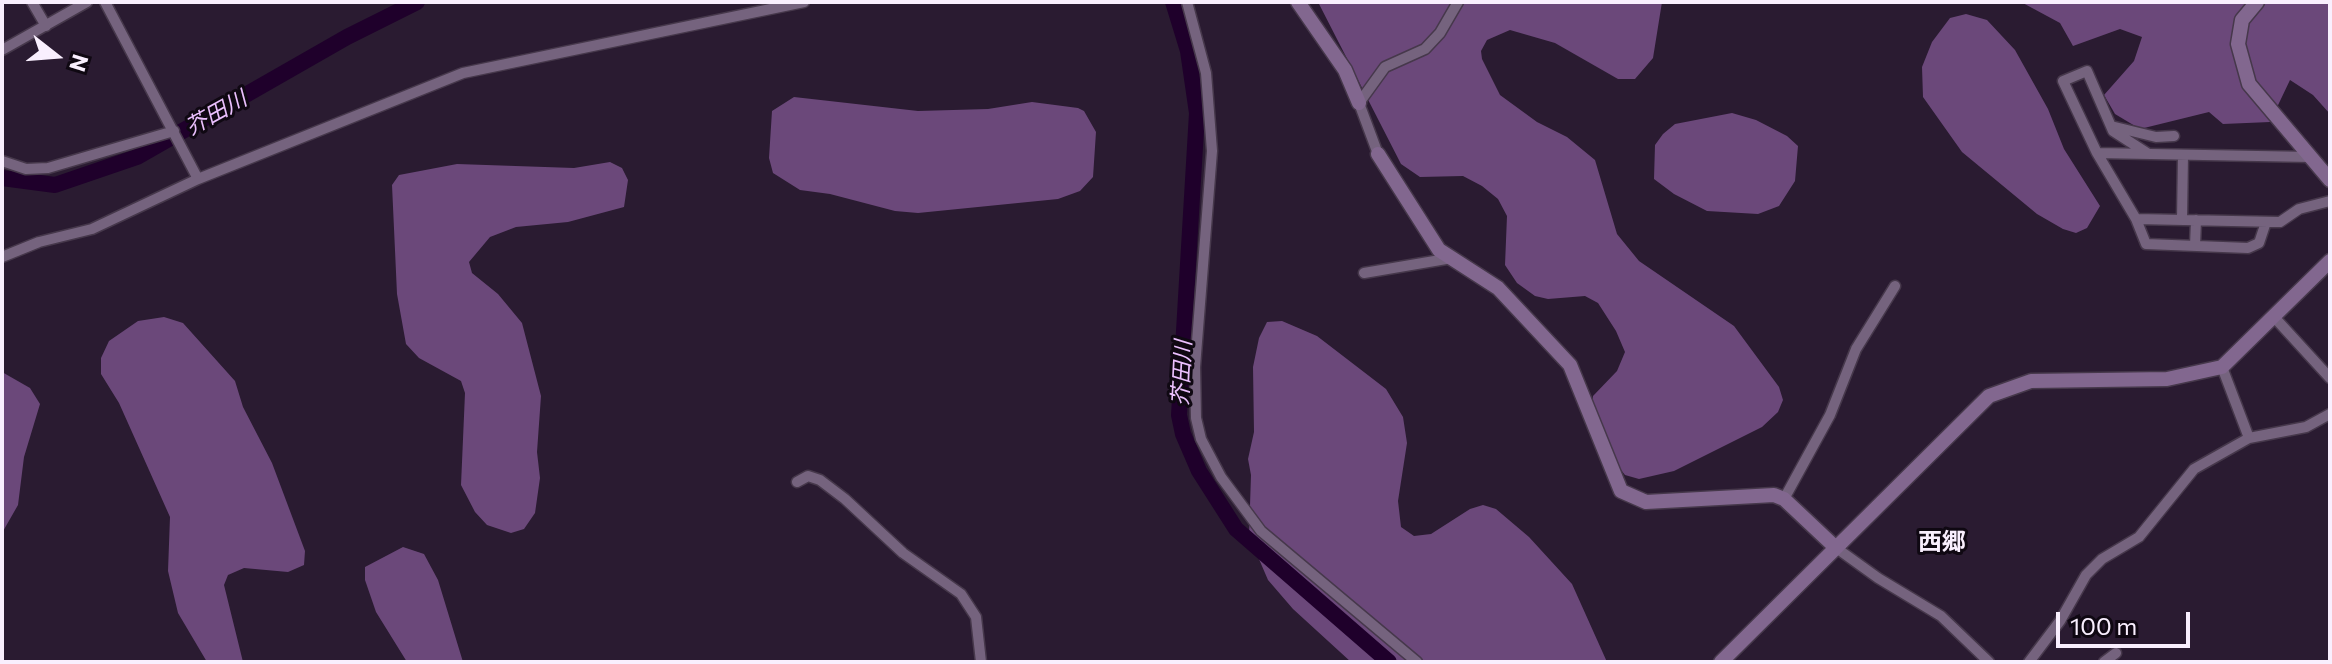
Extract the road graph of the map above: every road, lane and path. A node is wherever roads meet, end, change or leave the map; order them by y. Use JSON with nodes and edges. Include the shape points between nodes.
{"nodes":[{"id":1,"x":32,"y":2,"type":"edge"},
{"id":2,"x":87,"y":2,"type":"edge"},
{"id":3,"x":105,"y":2,"type":"edge"},
{"id":4,"x":804,"y":2,"type":"edge"},
{"id":5,"x":1187,"y":2,"type":"edge"},
{"id":6,"x":1298,"y":2,"type":"edge"},
{"id":7,"x":1458,"y":2,"type":"edge"},
{"id":8,"x":2257,"y":2,"type":"edge"},
{"id":9,"x":46,"y":26,"type":"junction"},
{"id":10,"x":2,"y":50,"type":"edge"},
{"id":11,"x":1359,"y":103,"type":"junction"},
{"id":12,"x":2111,"y":126,"type":"junction"},
{"id":13,"x":174,"y":131,"type":"junction"},
{"id":14,"x":2174,"y":136,"type":"dead end"},
{"id":15,"x":2097,"y":153,"type":"junction"},
{"id":16,"x":1378,"y":154,"type":"joint"},
{"id":17,"x":2148,"y":154,"type":"junction"},
{"id":18,"x":2183,"y":155,"type":"junction"},
{"id":19,"x":2311,"y":157,"type":"junction"},
{"id":20,"x":2,"y":161,"type":"edge"},
{"id":21,"x":198,"y":179,"type":"junction"},
{"id":22,"x":2330,"y":180,"type":"edge"},
{"id":23,"x":2330,"y":201,"type":"edge"},
{"id":24,"x":2136,"y":219,"type":"junction"},
{"id":25,"x":2182,"y":220,"type":"junction"},
{"id":26,"x":2196,"y":220,"type":"junction"},
{"id":27,"x":2266,"y":222,"type":"junction"},
{"id":28,"x":2195,"y":246,"type":"junction"},
{"id":29,"x":2,"y":257,"type":"edge"},
{"id":30,"x":1452,"y":258,"type":"junction"},
{"id":31,"x":2330,"y":261,"type":"edge"},
{"id":32,"x":1364,"y":273,"type":"dead end"},
{"id":33,"x":1895,"y":286,"type":"dead end"},
{"id":34,"x":2275,"y":318,"type":"junction"},
{"id":35,"x":2222,"y":367,"type":"junction"},
{"id":36,"x":2330,"y":378,"type":"edge"},
{"id":37,"x":2330,"y":414,"type":"edge"},
{"id":38,"x":2249,"y":438,"type":"junction"},
{"id":39,"x":797,"y":482,"type":"dead end"},
{"id":40,"x":1784,"y":499,"type":"junction"},
{"id":41,"x":1835,"y":547,"type":"junction"},
{"id":42,"x":2116,"y":653,"type":"dead end"},
{"id":43,"x":981,"y":662,"type":"edge"},
{"id":44,"x":1417,"y":662,"type":"edge"},
{"id":45,"x":1721,"y":662,"type":"edge"},
{"id":46,"x":1989,"y":662,"type":"edge"},
{"id":47,"x":2029,"y":662,"type":"edge"},
{"id":48,"x":2104,"y":662,"type":"edge"}],
"edges":[{"from":1,"to":9,"type":"street"},
{"from":2,"to":9,"type":"street"},
{"from":3,"to":13,"type":"street"},
{"from":4,"to":21,"type":"street","via":[[463,73]]},
{"from":5,"to":44,"type":"street","via":[[1206,73],[1212,151],[1195,367],[1201,439],[1221,477],[1261,531]]},
{"from":6,"to":11,"type":"street","via":[[1345,70]]},
{"from":7,"to":11,"type":"street","via":[[1451,19],[1425,49],[1385,67]]},
{"from":8,"to":19,"type":"street","via":[[2242,20],[2240,60],[2249,84]]},
{"from":9,"to":10,"type":"street"},
{"from":11,"to":16,"type":"street"},
{"from":12,"to":14,"type":"street"},
{"from":12,"to":15,"type":"street","via":[[2087,71],[2063,81]]},
{"from":12,"to":17,"type":"street"},
{"from":13,"to":20,"type":"street","via":[[48,168],[26,169]]},
{"from":13,"to":21,"type":"street"},
{"from":15,"to":17,"type":"street"},
{"from":15,"to":24,"type":"street"},
{"from":16,"to":30,"type":"street","via":[[1439,250]]},
{"from":17,"to":18,"type":"street"},
{"from":18,"to":19,"type":"street"},
{"from":18,"to":25,"type":"street"},
{"from":19,"to":22,"type":"street"},
{"from":21,"to":29,"type":"street","via":[[92,229]]},
{"from":23,"to":27,"type":"street","via":[[2299,209],[2280,222]]},
{"from":24,"to":25,"type":"street"},
{"from":24,"to":28,"type":"street","via":[[2146,244]]},
{"from":25,"to":26,"type":"street"},
{"from":26,"to":27,"type":"street"},
{"from":26,"to":28,"type":"street"},
{"from":27,"to":28,"type":"street","via":[[2255,248]]},
{"from":30,"to":32,"type":"street"},
{"from":30,"to":40,"type":"street","via":[[1498,288],[1570,365],[1621,491],[1646,502],[1764,493]]},
{"from":31,"to":34,"type":"street"},
{"from":33,"to":40,"type":"street","via":[[1856,349],[1830,415]]},
{"from":34,"to":35,"type":"street"},
{"from":34,"to":36,"type":"street"},
{"from":35,"to":38,"type":"street"},
{"from":35,"to":41,"type":"street","via":[[2167,379],[2031,381],[2007,387],[1962,419]]},
{"from":37,"to":38,"type":"street","via":[[2306,427]]},
{"from":38,"to":47,"type":"street","via":[[2194,469],[2139,537],[2095,565]]},
{"from":39,"to":43,"type":"street","via":[[808,476],[820,480],[903,553],[961,594],[976,617]]},
{"from":40,"to":41,"type":"street"},
{"from":41,"to":45,"type":"street"},
{"from":41,"to":46,"type":"street","via":[[1941,616]]},
{"from":42,"to":48,"type":"street"}]}
